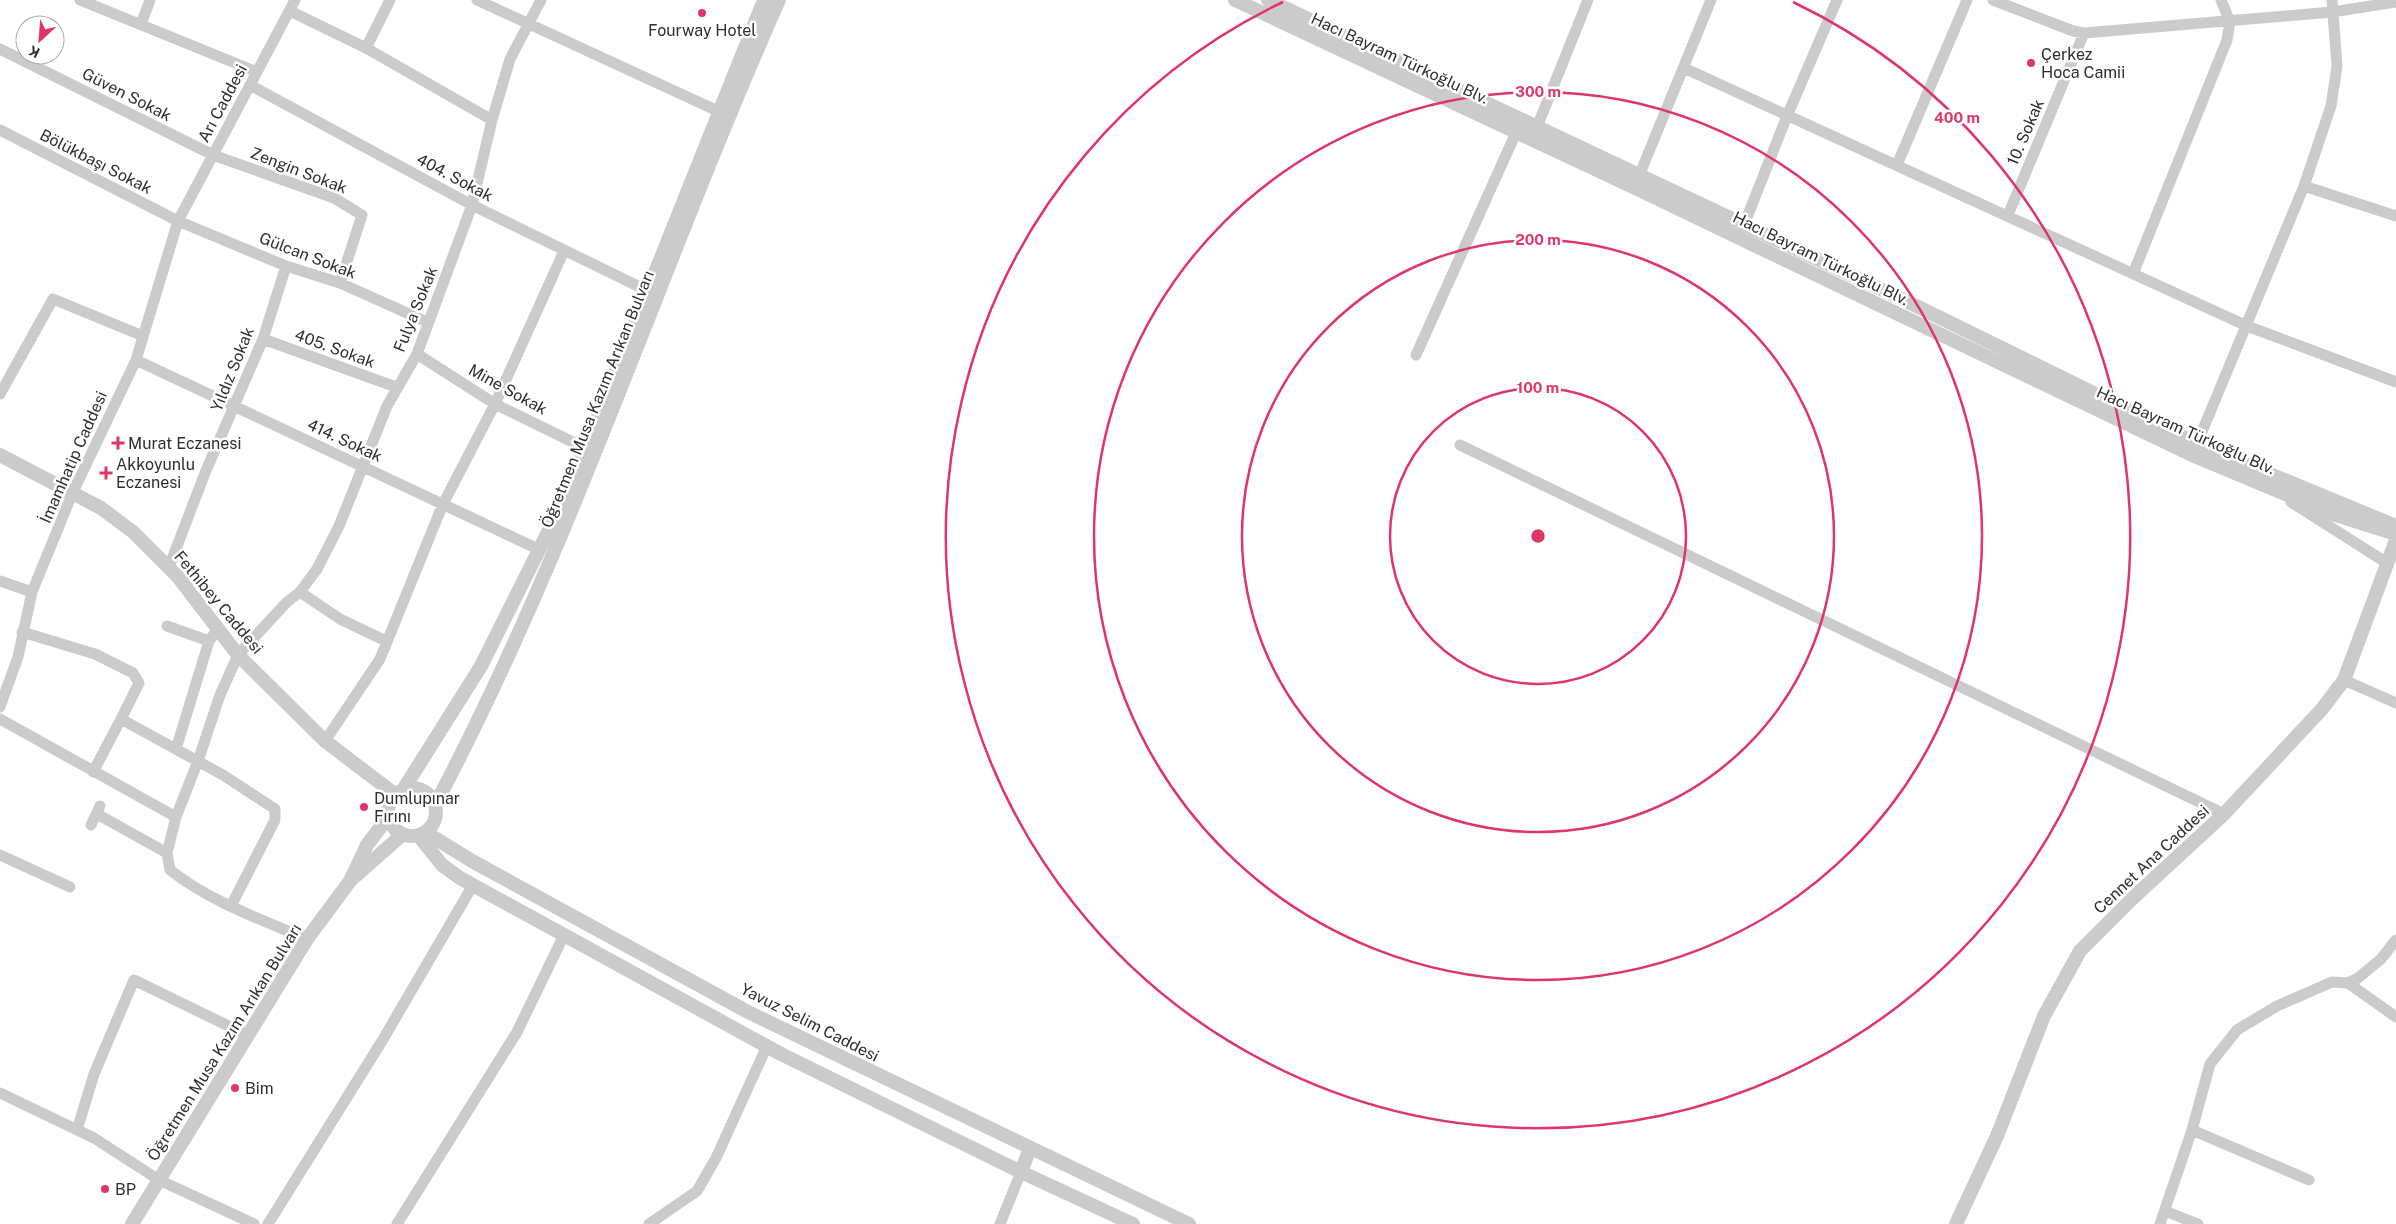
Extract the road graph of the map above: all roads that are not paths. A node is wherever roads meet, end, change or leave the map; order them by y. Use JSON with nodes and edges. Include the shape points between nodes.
{"nodes":[{"id":1,"x":80,"y":0,"type":"edge"},
{"id":2,"x":150,"y":0,"type":"edge"},
{"id":3,"x":295,"y":0,"type":"edge"},
{"id":4,"x":390,"y":0,"type":"edge"},
{"id":5,"x":477,"y":0,"type":"edge"},
{"id":6,"x":542,"y":0,"type":"edge"},
{"id":7,"x":764,"y":0,"type":"edge"},
{"id":8,"x":779,"y":0,"type":"edge"},
{"id":9,"x":1235,"y":0,"type":"edge"},
{"id":10,"x":1268,"y":0,"type":"edge"},
{"id":11,"x":1588,"y":0,"type":"edge"},
{"id":12,"x":1711,"y":0,"type":"edge"},
{"id":13,"x":1837,"y":0,"type":"edge"},
{"id":14,"x":1968,"y":0,"type":"edge"},
{"id":15,"x":1993,"y":0,"type":"edge"},
{"id":16,"x":2221,"y":0,"type":"edge"},
{"id":17,"x":2396,"y":2,"type":"edge"},
{"id":18,"x":2332,"y":6,"type":"edge"},
{"id":19,"x":290,"y":11,"type":"junction"},
{"id":20,"x":2230,"y":22,"type":"junction"},
{"id":21,"x":141,"y":24,"type":"junction"},
{"id":22,"x":528,"y":25,"type":"junction"},
{"id":23,"x":2084,"y":33,"type":"junction"},
{"id":24,"x":366,"y":48,"type":"junction"},
{"id":25,"x":0,"y":49,"type":"edge"},
{"id":26,"x":1684,"y":68,"type":"junction"},
{"id":27,"x":257,"y":72,"type":"junction"},
{"id":28,"x":250,"y":85,"type":"junction"},
{"id":29,"x":720,"y":112,"type":"junction"},
{"id":30,"x":1787,"y":116,"type":"junction"},
{"id":31,"x":492,"y":120,"type":"junction"},
{"id":32,"x":1519,"y":126,"type":"junction"},
{"id":33,"x":1537,"y":127,"type":"junction"},
{"id":34,"x":0,"y":130,"type":"edge"},
{"id":35,"x":213,"y":155,"type":"junction"},
{"id":36,"x":1897,"y":165,"type":"junction"},
{"id":37,"x":1639,"y":176,"type":"junction"},
{"id":38,"x":2304,"y":186,"type":"junction"},
{"id":39,"x":472,"y":205,"type":"junction"},
{"id":40,"x":2008,"y":215,"type":"junction"},
{"id":41,"x":2396,"y":216,"type":"edge"},
{"id":42,"x":178,"y":221,"type":"junction"},
{"id":43,"x":1744,"y":225,"type":"junction"},
{"id":44,"x":564,"y":252,"type":"junction"},
{"id":45,"x":286,"y":266,"type":"junction"},
{"id":46,"x":2133,"y":274,"type":"junction"},
{"id":47,"x":340,"y":284,"type":"junction"},
{"id":48,"x":648,"y":291,"type":"junction"},
{"id":49,"x":427,"y":322,"type":"junction"},
{"id":50,"x":2247,"y":326,"type":"junction"},
{"id":51,"x":143,"y":336,"type":"junction"},
{"id":52,"x":263,"y":339,"type":"junction"},
{"id":53,"x":417,"y":354,"type":"junction"},
{"id":54,"x":1416,"y":355,"type":"dead end"},
{"id":55,"x":136,"y":360,"type":"junction"},
{"id":56,"x":2396,"y":382,"type":"edge"},
{"id":57,"x":396,"y":387,"type":"junction"},
{"id":58,"x":0,"y":394,"type":"edge"},
{"id":59,"x":495,"y":404,"type":"junction"},
{"id":60,"x":235,"y":406,"type":"junction"},
{"id":61,"x":1460,"y":446,"type":"dead end"},
{"id":62,"x":2195,"y":449,"type":"junction"},
{"id":63,"x":590,"y":450,"type":"junction"},
{"id":64,"x":0,"y":454,"type":"edge"},
{"id":65,"x":363,"y":467,"type":"junction"},
{"id":66,"x":2259,"y":483,"type":"junction"},
{"id":67,"x":73,"y":492,"type":"junction"},
{"id":68,"x":443,"y":504,"type":"junction"},
{"id":69,"x":2396,"y":526,"type":"edge"},
{"id":70,"x":2396,"y":534,"type":"edge"},
{"id":71,"x":2396,"y":540,"type":"edge"},
{"id":72,"x":540,"y":550,"type":"junction"},
{"id":73,"x":2388,"y":562,"type":"junction"},
{"id":74,"x":169,"y":567,"type":"junction"},
{"id":75,"x":0,"y":581,"type":"edge"},
{"id":76,"x":32,"y":592,"type":"junction"},
{"id":77,"x":300,"y":592,"type":"junction"},
{"id":78,"x":167,"y":626,"type":"dead end"},
{"id":79,"x":218,"y":629,"type":"junction"},
{"id":80,"x":22,"y":632,"type":"junction"},
{"id":81,"x":209,"y":641,"type":"junction"},
{"id":82,"x":386,"y":641,"type":"junction"},
{"id":83,"x":238,"y":654,"type":"junction"},
{"id":84,"x":2344,"y":680,"type":"junction"},
{"id":85,"x":2396,"y":703,"type":"edge"},
{"id":86,"x":0,"y":706,"type":"edge"},
{"id":87,"x":0,"y":719,"type":"edge"},
{"id":88,"x":121,"y":719,"type":"junction"},
{"id":89,"x":324,"y":741,"type":"junction"},
{"id":90,"x":176,"y":749,"type":"junction"},
{"id":91,"x":198,"y":761,"type":"junction"},
{"id":92,"x":93,"y":772,"type":"junction"},
{"id":93,"x":400,"y":792,"type":"junction"},
{"id":94,"x":435,"y":805,"type":"junction"},
{"id":95,"x":2224,"y":814,"type":"junction"},
{"id":96,"x":389,"y":816,"type":"junction"},
{"id":97,"x":176,"y":817,"type":"junction"},
{"id":98,"x":91,"y":825,"type":"dead end"},
{"id":99,"x":403,"y":834,"type":"junction"},
{"id":100,"x":422,"y":834,"type":"junction"},
{"id":101,"x":167,"y":853,"type":"junction"},
{"id":102,"x":0,"y":855,"type":"edge"},
{"id":103,"x":350,"y":880,"type":"junction"},
{"id":104,"x":473,"y":885,"type":"junction"},
{"id":105,"x":70,"y":887,"type":"dead end"},
{"id":106,"x":231,"y":906,"type":"junction"},
{"id":107,"x":564,"y":935,"type":"junction"},
{"id":108,"x":307,"y":939,"type":"junction"},
{"id":109,"x":2396,"y":940,"type":"edge"},
{"id":110,"x":2348,"y":983,"type":"junction"},
{"id":111,"x":2396,"y":1017,"type":"edge"},
{"id":112,"x":247,"y":1035,"type":"junction"},
{"id":113,"x":767,"y":1046,"type":"junction"},
{"id":114,"x":0,"y":1093,"type":"edge"},
{"id":115,"x":77,"y":1130,"type":"junction"},
{"id":116,"x":2192,"y":1130,"type":"junction"},
{"id":117,"x":1030,"y":1148,"type":"junction"},
{"id":118,"x":1021,"y":1172,"type":"junction"},
{"id":119,"x":159,"y":1180,"type":"junction"},
{"id":120,"x":2310,"y":1180,"type":"dead end"},
{"id":121,"x":2165,"y":1211,"type":"junction"},
{"id":122,"x":132,"y":1224,"type":"edge"},
{"id":123,"x":254,"y":1224,"type":"edge"},
{"id":124,"x":268,"y":1224,"type":"edge"},
{"id":125,"x":398,"y":1224,"type":"edge"},
{"id":126,"x":649,"y":1224,"type":"edge"},
{"id":127,"x":1000,"y":1224,"type":"edge"},
{"id":128,"x":1133,"y":1224,"type":"edge"},
{"id":129,"x":1189,"y":1224,"type":"edge"},
{"id":130,"x":1956,"y":1224,"type":"edge"},
{"id":131,"x":2160,"y":1224,"type":"edge"},
{"id":132,"x":2198,"y":1224,"type":"edge"}],
"edges":[{"from":1,"to":21,"type":"street"},
{"from":2,"to":21,"type":"street"},
{"from":3,"to":19,"type":"street","name":"Arı Caddesi"},
{"from":4,"to":24,"type":"street"},
{"from":5,"to":22,"type":"street"},
{"from":6,"to":22,"type":"street","name":"Fulya Sokak"},
{"from":7,"to":29,"type":"street","name":"Öğretmen Musa Kazım Arıkan Bulvarı"},
{"from":8,"to":63,"type":"street","name":"Öğretmen Musa Kazım Arıkan Bulvarı"},
{"from":9,"to":32,"type":"street","name":"Hacı Bayram Türkoğlu Blv."},
{"from":10,"to":32,"type":"street","name":"Hacı Bayram Türkoğlu Blv."},
{"from":11,"to":33,"type":"street"},
{"from":12,"to":26,"type":"street"},
{"from":13,"to":30,"type":"street"},
{"from":14,"to":36,"type":"street"},
{"from":15,"to":23,"type":"street","via":[[2073,32]]},
{"from":16,"to":20,"type":"street"},
{"from":17,"to":18,"type":"street"},
{"from":18,"to":20,"type":"street"},
{"from":18,"to":38,"type":"street","via":[[2338,66],[2331,106]]},
{"from":19,"to":24,"type":"street"},
{"from":19,"to":27,"type":"street","name":"Arı Caddesi"},
{"from":20,"to":23,"type":"street"},
{"from":20,"to":46,"type":"street","via":[[2227,40]]},
{"from":21,"to":27,"type":"street"},
{"from":22,"to":29,"type":"street"},
{"from":22,"to":31,"type":"street","name":"Fulya Sokak","via":[[510,59]]},
{"from":23,"to":40,"type":"street","name":"10. Sokak"},
{"from":24,"to":31,"type":"street"},
{"from":25,"to":35,"type":"street","name":"Güven Sokak"},
{"from":26,"to":30,"type":"street"},
{"from":26,"to":37,"type":"street"},
{"from":27,"to":28,"type":"street","name":"Arı Caddesi"},
{"from":28,"to":35,"type":"street","name":"Arı Caddesi"},
{"from":28,"to":39,"type":"street","name":"404. Sokak"},
{"from":29,"to":48,"type":"street","name":"Öğretmen Musa Kazım Arıkan Bulvarı"},
{"from":30,"to":36,"type":"street"},
{"from":30,"to":43,"type":"street"},
{"from":31,"to":39,"type":"street","name":"Fulya Sokak"},
{"from":32,"to":33,"type":"street","name":"Hacı Bayram Türkoğlu Blv."},
{"from":32,"to":54,"type":"street"},
{"from":32,"to":62,"type":"street","name":"Hacı Bayram Türkoğlu Blv."},
{"from":33,"to":37,"type":"street","name":"Hacı Bayram Türkoğlu Blv."},
{"from":34,"to":42,"type":"street","name":"Bölükbaşı Sokak"},
{"from":35,"to":42,"type":"street","name":"Arı Caddesi"},
{"from":35,"to":47,"type":"street","name":"Zengin Sokak","via":[[334,198],[362,215]]},
{"from":36,"to":40,"type":"street"},
{"from":37,"to":43,"type":"street","name":"Hacı Bayram Türkoğlu Blv."},
{"from":38,"to":41,"type":"street"},
{"from":38,"to":50,"type":"street"},
{"from":39,"to":44,"type":"street","name":"404. Sokak"},
{"from":39,"to":49,"type":"street","name":"Fulya Sokak"},
{"from":40,"to":46,"type":"street"},
{"from":42,"to":45,"type":"street","name":"Gülcan Sokak"},
{"from":42,"to":51,"type":"street","name":"İmamhatip Caddesi"},
{"from":43,"to":62,"type":"street","name":"Hacı Bayram Türkoğlu Blv.","via":[[1906,301]]},
{"from":44,"to":48,"type":"street","name":"404. Sokak"},
{"from":44,"to":59,"type":"street"},
{"from":45,"to":47,"type":"street","name":"Gülcan Sokak"},
{"from":45,"to":52,"type":"street","name":"Yıldız Sokak"},
{"from":46,"to":50,"type":"street"},
{"from":47,"to":49,"type":"street","name":"Gülcan Sokak"},
{"from":48,"to":63,"type":"street","name":"Öğretmen Musa Kazım Arıkan Bulvarı"},
{"from":49,"to":53,"type":"street","name":"Fulya Sokak"},
{"from":50,"to":56,"type":"street"},
{"from":50,"to":62,"type":"street"},
{"from":51,"to":55,"type":"street","name":"İmamhatip Caddesi"},
{"from":51,"to":58,"type":"street","via":[[54,299]]},
{"from":52,"to":57,"type":"street","name":"405. Sokak"},
{"from":52,"to":60,"type":"street","name":"Yıldız Sokak"},
{"from":53,"to":57,"type":"street","name":"Fulya Sokak"},
{"from":53,"to":59,"type":"street","name":"Mine Sokak"},
{"from":55,"to":60,"type":"street","name":"414. Sokak"},
{"from":55,"to":67,"type":"street","name":"İmamhatip Caddesi"},
{"from":57,"to":65,"type":"street","name":"Fulya Sokak"},
{"from":59,"to":63,"type":"street","name":"Mine Sokak"},
{"from":59,"to":68,"type":"street"},
{"from":60,"to":65,"type":"street","name":"414. Sokak"},
{"from":60,"to":74,"type":"street","name":"Yıldız Sokak"},
{"from":61,"to":95,"type":"street"},
{"from":62,"to":66,"type":"street","name":"Hacı Bayram Türkoğlu Blv."},
{"from":62,"to":69,"type":"street","name":"Hacı Bayram Türkoğlu Blv."},
{"from":63,"to":72,"type":"street","name":"Öğretmen Musa Kazım Arıkan Bulvarı"},
{"from":63,"to":94,"type":"street","name":"Öğretmen Musa Kazım Arıkan Bulvarı","via":[[492,692]]},
{"from":64,"to":67,"type":"street","name":"Fethibey Caddesi"},
{"from":65,"to":68,"type":"street","name":"414. Sokak"},
{"from":65,"to":77,"type":"street","name":"Fulya Sokak","via":[[318,569]]},
{"from":66,"to":70,"type":"street","name":"Hacı Bayram Türkoğlu Blv.","via":[[2333,514]]},
{"from":66,"to":73,"type":"street"},
{"from":67,"to":74,"type":"street","name":"Fethibey Caddesi","via":[[133,532]]},
{"from":67,"to":76,"type":"street","name":"İmamhatip Caddesi"},
{"from":68,"to":72,"type":"street","name":"414. Sokak"},
{"from":68,"to":82,"type":"street"},
{"from":71,"to":73,"type":"street","name":"Cennet Ana Caddesi"},
{"from":72,"to":93,"type":"street","name":"Öğretmen Musa Kazım Arıkan Bulvarı","via":[[481,666]]},
{"from":73,"to":84,"type":"street","name":"Cennet Ana Caddesi"},
{"from":74,"to":79,"type":"street","name":"Fethibey Caddesi"},
{"from":75,"to":76,"type":"street"},
{"from":76,"to":80,"type":"street","name":"İmamhatip Caddesi"},
{"from":77,"to":82,"type":"street","via":[[340,618]]},
{"from":77,"to":83,"type":"street","name":"Fulya Sokak"},
{"from":78,"to":81,"type":"street"},
{"from":79,"to":81,"type":"street"},
{"from":79,"to":83,"type":"street","name":"Fethibey Caddesi"},
{"from":80,"to":86,"type":"street","name":"İmamhatip Caddesi","via":[[18,656]]},
{"from":80,"to":88,"type":"street","via":[[95,654],[134,673],[139,683]]},
{"from":81,"to":90,"type":"street"},
{"from":82,"to":89,"type":"street","via":[[372,672]]},
{"from":83,"to":89,"type":"street","name":"Fethibey Caddesi"},
{"from":83,"to":91,"type":"street","name":"Fulya Sokak","via":[[220,695]]},
{"from":84,"to":85,"type":"street"},
{"from":84,"to":95,"type":"street","name":"Cennet Ana Caddesi","via":[[2310,722]]},
{"from":87,"to":92,"type":"street"},
{"from":88,"to":90,"type":"street"},
{"from":88,"to":92,"type":"street"},
{"from":89,"to":93,"type":"street","name":"Fethibey Caddesi"},
{"from":90,"to":91,"type":"street"},
{"from":91,"to":97,"type":"street","name":"Fulya Sokak"},
{"from":91,"to":106,"type":"street","via":[[275,809],[275,820]]},
{"from":92,"to":97,"type":"street"},
{"from":93,"to":94,"type":"street","via":[[418,789],[425,792]]},
{"from":93,"to":96,"type":"street","via":[[391,801]]},
{"from":94,"to":100,"type":"street","via":[[435,820]]},
{"from":95,"to":130,"type":"street","name":"Cennet Ana Caddesi","via":[[2080,951],[2044,1016],[1997,1136]]},
{"from":96,"to":99,"type":"street","via":[[396,830]]},
{"from":96,"to":103,"type":"street","name":"Öğretmen Musa Kazım Arıkan Bulvarı","via":[[367,845]]},
{"from":97,"to":101,"type":"street","name":"Fulya Sokak"},
{"from":98,"to":101,"type":"street","via":[[99,810]]},
{"from":99,"to":100,"type":"street"},
{"from":99,"to":103,"type":"street","name":"Öğretmen Musa Kazım Arıkan Bulvarı"},
{"from":100,"to":104,"type":"street","via":[[442,865]]},
{"from":100,"to":117,"type":"street","name":"Yavuz Selim Caddesi","via":[[748,1012]]},
{"from":101,"to":106,"type":"street","via":[[170,870]]},
{"from":102,"to":105,"type":"street"},
{"from":103,"to":108,"type":"street","name":"Öğretmen Musa Kazım Arıkan Bulvarı"},
{"from":104,"to":107,"type":"street"},
{"from":104,"to":124,"type":"street","via":[[382,1041]]},
{"from":106,"to":108,"type":"street"},
{"from":107,"to":113,"type":"street"},
{"from":107,"to":125,"type":"street","via":[[517,1032]]},
{"from":108,"to":112,"type":"street","name":"Öğretmen Musa Kazım Arıkan Bulvarı"},
{"from":109,"to":110,"type":"street","via":[[2381,959]]},
{"from":110,"to":111,"type":"street"},
{"from":110,"to":116,"type":"street","via":[[2332,982],[2277,1006],[2237,1030],[2210,1064]]},
{"from":112,"to":115,"type":"street","via":[[134,980],[94,1074]]},
{"from":112,"to":119,"type":"street","name":"Öğretmen Musa Kazım Arıkan Bulvarı"},
{"from":113,"to":118,"type":"street"},
{"from":113,"to":126,"type":"street","via":[[716,1158],[697,1191]]},
{"from":114,"to":115,"type":"street"},
{"from":115,"to":119,"type":"street"},
{"from":116,"to":120,"type":"street"},
{"from":116,"to":121,"type":"street"},
{"from":117,"to":118,"type":"street"},
{"from":117,"to":129,"type":"street","name":"Yavuz Selim Caddesi"},
{"from":118,"to":127,"type":"street"},
{"from":118,"to":128,"type":"street"},
{"from":119,"to":122,"type":"street","name":"Öğretmen Musa Kazım Arıkan Bulvarı"},
{"from":119,"to":123,"type":"street"},
{"from":121,"to":131,"type":"street"},
{"from":121,"to":132,"type":"street"}]}
